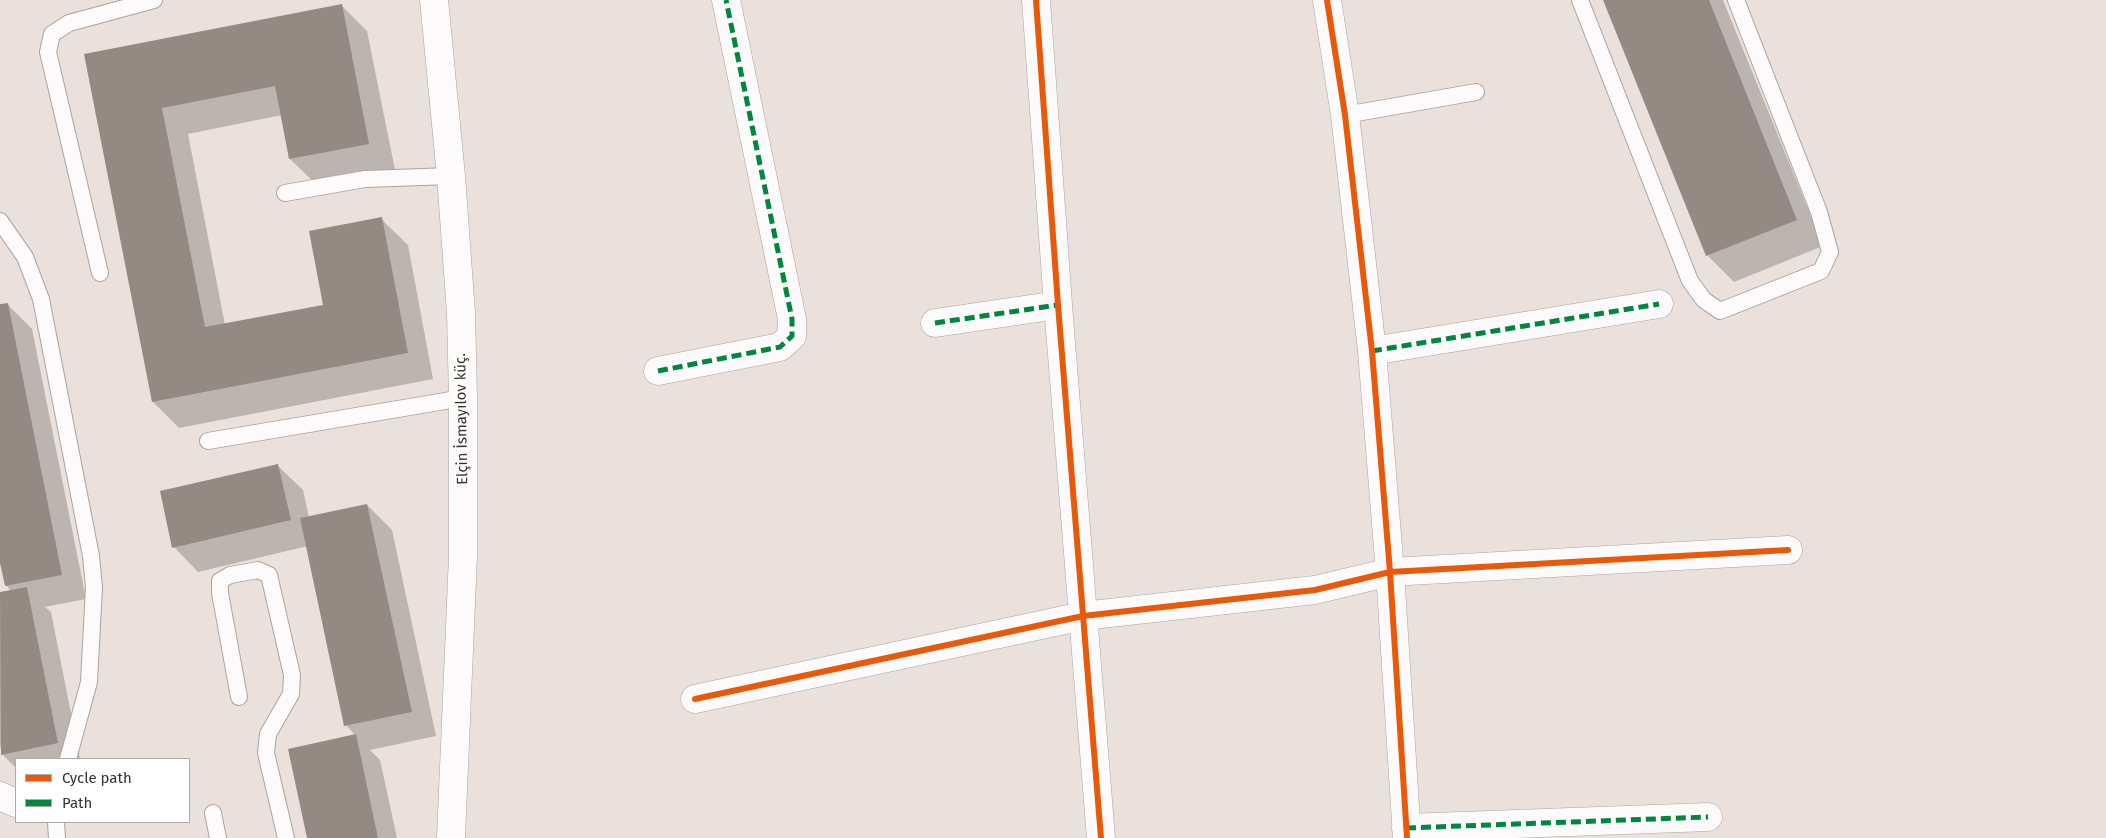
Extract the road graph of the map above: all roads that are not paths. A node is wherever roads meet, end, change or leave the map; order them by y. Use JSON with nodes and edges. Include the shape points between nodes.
{"nodes":[{"id":1,"x":154,"y":0,"type":"edge"},
{"id":2,"x":434,"y":0,"type":"edge"},
{"id":3,"x":726,"y":0,"type":"edge"},
{"id":4,"x":1036,"y":0,"type":"edge"},
{"id":5,"x":1327,"y":0,"type":"edge"},
{"id":6,"x":1580,"y":0,"type":"edge"},
{"id":7,"x":1736,"y":0,"type":"edge"},
{"id":8,"x":1476,"y":92,"type":"dead end"},
{"id":9,"x":1345,"y":115,"type":"junction"},
{"id":10,"x":451,"y":176,"type":"junction"},
{"id":11,"x":285,"y":194,"type":"dead end"},
{"id":12,"x":0,"y":221,"type":"edge"},
{"id":13,"x":100,"y":273,"type":"dead end"},
{"id":14,"x":1659,"y":304,"type":"dead end"},
{"id":15,"x":1058,"y":305,"type":"junction"},
{"id":16,"x":935,"y":323,"type":"dead end"},
{"id":17,"x":1372,"y":352,"type":"junction"},
{"id":18,"x":658,"y":371,"type":"dead end"},
{"id":19,"x":464,"y":398,"type":"junction"},
{"id":20,"x":208,"y":441,"type":"dead end"},
{"id":21,"x":1788,"y":550,"type":"dead end"},
{"id":22,"x":1390,"y":572,"type":"junction"},
{"id":23,"x":1083,"y":616,"type":"junction"},
{"id":24,"x":240,"y":697,"type":"dead end"},
{"id":25,"x":695,"y":699,"type":"dead end"},
{"id":26,"x":68,"y":758,"type":"edge"},
{"id":27,"x":0,"y":796,"type":"edge"},
{"id":28,"x":15,"y":803,"type":"edge"},
{"id":29,"x":214,"y":812,"type":"dead end"},
{"id":30,"x":1708,"y":817,"type":"dead end"},
{"id":31,"x":56,"y":823,"type":"edge"},
{"id":32,"x":1407,"y":833,"type":"edge"},
{"id":33,"x":58,"y":838,"type":"edge"},
{"id":34,"x":218,"y":838,"type":"edge"},
{"id":35,"x":286,"y":838,"type":"edge"},
{"id":36,"x":452,"y":838,"type":"edge"},
{"id":37,"x":1101,"y":838,"type":"edge"}],
"edges":[{"from":1,"to":13,"type":"lane","via":[[69,24],[52,34],[48,52]]},
{"from":2,"to":10,"type":"street","name":"Elçin İsmayılov küç."},
{"from":3,"to":18,"type":"street","via":[[792,319],[792,336],[780,347]]},
{"from":4,"to":15,"type":"street"},
{"from":5,"to":9,"type":"street"},
{"from":6,"to":7,"type":"lane","via":[[1690,281],[1704,300],[1720,311],[1821,271],[1830,252],[1819,212]]},
{"from":8,"to":9,"type":"lane"},
{"from":9,"to":17,"type":"street"},
{"from":10,"to":11,"type":"lane","via":[[365,179]]},
{"from":10,"to":19,"type":"street","name":"Elçin İsmayılov küç."},
{"from":12,"to":26,"type":"lane","via":[[25,256],[41,300],[91,556],[94,587],[89,682]]},
{"from":14,"to":17,"type":"street"},
{"from":15,"to":16,"type":"street"},
{"from":15,"to":23,"type":"street"},
{"from":17,"to":22,"type":"street"},
{"from":19,"to":20,"type":"lane"},
{"from":19,"to":36,"type":"street","name":"Elçin İsmayılov küç.","via":[[463,555]]},
{"from":21,"to":22,"type":"street"},
{"from":22,"to":23,"type":"street","via":[[1315,590]]},
{"from":22,"to":32,"type":"street"},
{"from":23,"to":25,"type":"street"},
{"from":23,"to":37,"type":"street"},
{"from":24,"to":35,"type":"lane","via":[[220,581],[230,575],[258,570],[269,575],[292,676],[291,694],[268,734],[266,753]]},
{"from":27,"to":28,"type":"street"},
{"from":29,"to":34,"type":"lane"},
{"from":30,"to":32,"type":"street"},
{"from":31,"to":33,"type":"lane"}]}
